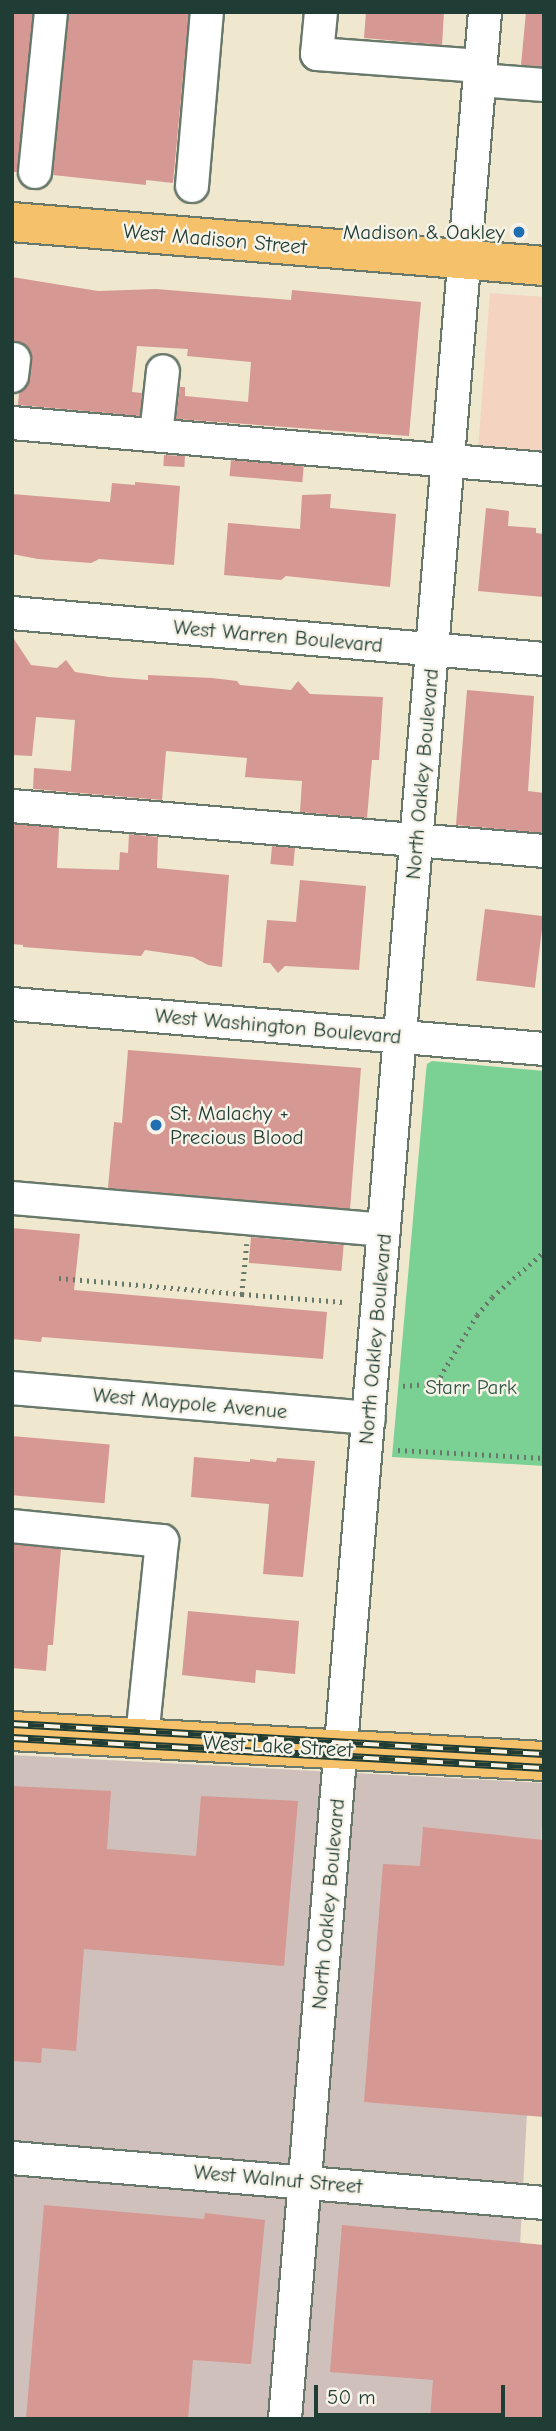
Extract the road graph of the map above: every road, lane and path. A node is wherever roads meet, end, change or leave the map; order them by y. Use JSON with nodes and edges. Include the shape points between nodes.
{"nodes":[{"id":1,"x":51,"y":12,"type":"edge"},
{"id":2,"x":207,"y":12,"type":"edge"},
{"id":3,"x":321,"y":12,"type":"edge"},
{"id":4,"x":485,"y":12,"type":"edge"},
{"id":5,"x":480,"y":73,"type":"junction"},
{"id":6,"x":544,"y":85,"type":"edge"},
{"id":7,"x":35,"y":172,"type":"dead end"},
{"id":8,"x":192,"y":186,"type":"dead end"},
{"id":9,"x":12,"y":222,"type":"edge"},
{"id":10,"x":464,"y":259,"type":"junction"},
{"id":11,"x":544,"y":265,"type":"edge"},
{"id":12,"x":163,"y":371,"type":"dead end"},
{"id":13,"x":12,"y":423,"type":"edge"},
{"id":14,"x":156,"y":435,"type":"junction"},
{"id":15,"x":447,"y":460,"type":"junction"},
{"id":16,"x":544,"y":469,"type":"edge"},
{"id":17,"x":12,"y":613,"type":"edge"},
{"id":18,"x":432,"y":649,"type":"junction"},
{"id":19,"x":544,"y":659,"type":"edge"},
{"id":20,"x":12,"y":806,"type":"edge"},
{"id":21,"x":416,"y":840,"type":"junction"},
{"id":22,"x":544,"y":851,"type":"edge"},
{"id":23,"x":12,"y":1004,"type":"edge"},
{"id":24,"x":400,"y":1037,"type":"junction"},
{"id":25,"x":544,"y":1049,"type":"edge"},
{"id":26,"x":12,"y":1198,"type":"edge"},
{"id":27,"x":249,"y":1218,"type":"junction"},
{"id":28,"x":384,"y":1230,"type":"junction"},
{"id":29,"x":544,"y":1252,"type":"edge"},
{"id":30,"x":60,"y":1278,"type":"dead end"},
{"id":31,"x":242,"y":1294,"type":"junction"},
{"id":32,"x":344,"y":1302,"type":"dead end"},
{"id":33,"x":403,"y":1386,"type":"dead end"},
{"id":34,"x":12,"y":1388,"type":"edge"},
{"id":35,"x":369,"y":1418,"type":"junction"},
{"id":36,"x":398,"y":1450,"type":"dead end"},
{"id":37,"x":544,"y":1458,"type":"edge"},
{"id":38,"x":12,"y":1527,"type":"edge"},
{"id":39,"x":12,"y":1731,"type":"edge"},
{"id":40,"x":142,"y":1738,"type":"junction"},
{"id":41,"x":340,"y":1749,"type":"junction"},
{"id":42,"x":544,"y":1760,"type":"edge"},
{"id":43,"x":12,"y":2158,"type":"edge"},
{"id":44,"x":304,"y":2181,"type":"junction"},
{"id":45,"x":544,"y":2203,"type":"edge"},
{"id":46,"x":285,"y":2419,"type":"edge"}],
"edges":[{"from":1,"to":7,"type":"street"},
{"from":2,"to":8,"type":"street"},
{"from":3,"to":5,"type":"street","via":[[317,54]]},
{"from":4,"to":5,"type":"street","name":"North Oakley Boulevard"},
{"from":5,"to":6,"type":"street"},
{"from":5,"to":10,"type":"street","name":"North Oakley Boulevard"},
{"from":9,"to":10,"type":"main road","name":"West Madison Street"},
{"from":10,"to":11,"type":"main road","name":"West Madison Street"},
{"from":10,"to":15,"type":"street","name":"North Oakley Boulevard"},
{"from":12,"to":14,"type":"street"},
{"from":13,"to":14,"type":"street"},
{"from":14,"to":15,"type":"street"},
{"from":15,"to":16,"type":"street"},
{"from":15,"to":18,"type":"street","name":"North Oakley Boulevard"},
{"from":17,"to":18,"type":"street","name":"West Warren Boulevard"},
{"from":18,"to":19,"type":"street","name":"West Warren Boulevard"},
{"from":18,"to":21,"type":"street","name":"North Oakley Boulevard"},
{"from":20,"to":21,"type":"street"},
{"from":21,"to":22,"type":"street"},
{"from":21,"to":24,"type":"street","name":"North Oakley Boulevard"},
{"from":23,"to":24,"type":"street","name":"West Washington Boulevard"},
{"from":24,"to":25,"type":"street","name":"West Washington Boulevard"},
{"from":24,"to":28,"type":"street","name":"North Oakley Boulevard"},
{"from":26,"to":27,"type":"street"},
{"from":27,"to":28,"type":"street"},
{"from":27,"to":31,"type":"path"},
{"from":28,"to":35,"type":"street","name":"North Oakley Boulevard"},
{"from":29,"to":33,"type":"path","via":[[477,1315],[440,1377],[428,1384]]},
{"from":30,"to":31,"type":"path"},
{"from":31,"to":32,"type":"path"},
{"from":34,"to":35,"type":"street","name":"West Maypole Avenue"},
{"from":35,"to":41,"type":"street","name":"North Oakley Boulevard"},
{"from":36,"to":37,"type":"path"},
{"from":38,"to":40,"type":"street","via":[[162,1541]]},
{"from":39,"to":40,"type":"main road","name":"West Lake Street"},
{"from":40,"to":41,"type":"main road","name":"West Lake Street"},
{"from":41,"to":42,"type":"main road","name":"West Lake Street"},
{"from":41,"to":44,"type":"street","name":"North Oakley Boulevard"},
{"from":43,"to":44,"type":"street","name":"West Walnut Street"},
{"from":44,"to":45,"type":"street","name":"West Walnut Street"},
{"from":44,"to":46,"type":"street","name":"North Oakley Boulevard"}]}
